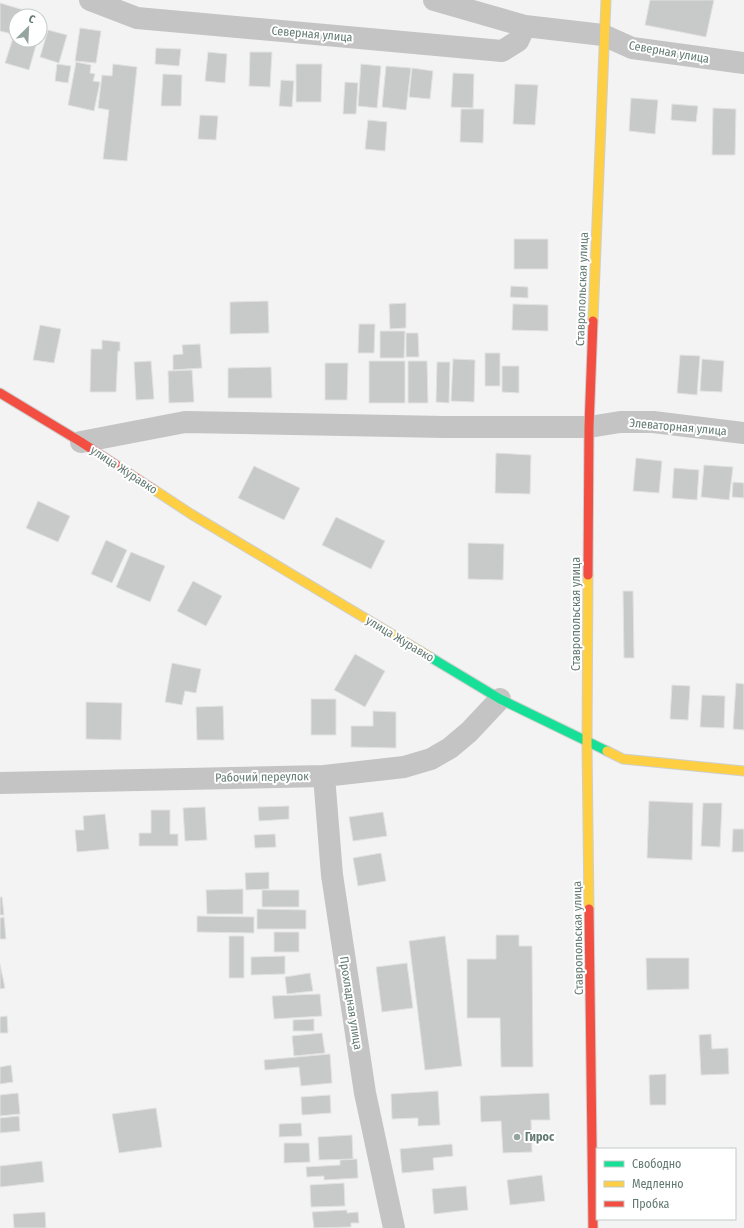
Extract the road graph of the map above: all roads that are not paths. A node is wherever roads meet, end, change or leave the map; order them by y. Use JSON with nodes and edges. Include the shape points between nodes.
{"nodes":[{"id":1,"x":90,"y":0,"type":"edge"},
{"id":2,"x":434,"y":0,"type":"edge"},
{"id":3,"x":606,"y":0,"type":"edge"},
{"id":4,"x":525,"y":26,"type":"junction"},
{"id":5,"x":603,"y":35,"type":"junction"},
{"id":6,"x":744,"y":63,"type":"edge"},
{"id":7,"x":0,"y":393,"type":"edge"},
{"id":8,"x":589,"y":427,"type":"junction"},
{"id":9,"x":744,"y":433,"type":"edge"},
{"id":10,"x":81,"y":442,"type":"junction"},
{"id":11,"x":500,"y":699,"type":"junction"},
{"id":12,"x":587,"y":743,"type":"junction"},
{"id":13,"x":744,"y":771,"type":"edge"},
{"id":14,"x":324,"y":776,"type":"junction"},
{"id":15,"x":0,"y":783,"type":"edge"},
{"id":16,"x":394,"y":1228,"type":"edge"},
{"id":17,"x":593,"y":1228,"type":"edge"}],
"edges":[{"from":1,"to":4,"type":"street","name":"Северная улица","via":[[137,18],[502,51],[518,41]]},
{"from":2,"to":4,"type":"street","name":"Северная улица"},
{"from":3,"to":5,"type":"street","name":"Ставропольская улица"},
{"from":4,"to":5,"type":"street","name":"Северная улица"},
{"from":5,"to":6,"type":"street","name":"Северная улица","via":[[632,48]]},
{"from":5,"to":8,"type":"street","name":"Ставропольская улица"},
{"from":7,"to":10,"type":"street","name":"улица Журавко"},
{"from":8,"to":9,"type":"street","name":"Элеваторная улица","via":[[620,422],[653,422]]},
{"from":8,"to":10,"type":"street","name":"улица Журавко","via":[[185,422]]},
{"from":8,"to":12,"type":"street","name":"Ставропольская улица"},
{"from":10,"to":11,"type":"street","name":"улица Журавко","via":[[191,514]]},
{"from":11,"to":12,"type":"street","name":"улица Журавко"},
{"from":11,"to":14,"type":"street","name":"Рабочий переулок","via":[[469,732],[450,748],[430,759],[404,767]]},
{"from":12,"to":13,"type":"street","name":"улица Журавко","via":[[623,759]]},
{"from":12,"to":17,"type":"street","name":"Ставропольская улица"},
{"from":14,"to":15,"type":"street","name":"Рабочий переулок"},
{"from":14,"to":16,"type":"street","name":"Прохладная улица","via":[[332,875],[365,1093]]}]}
